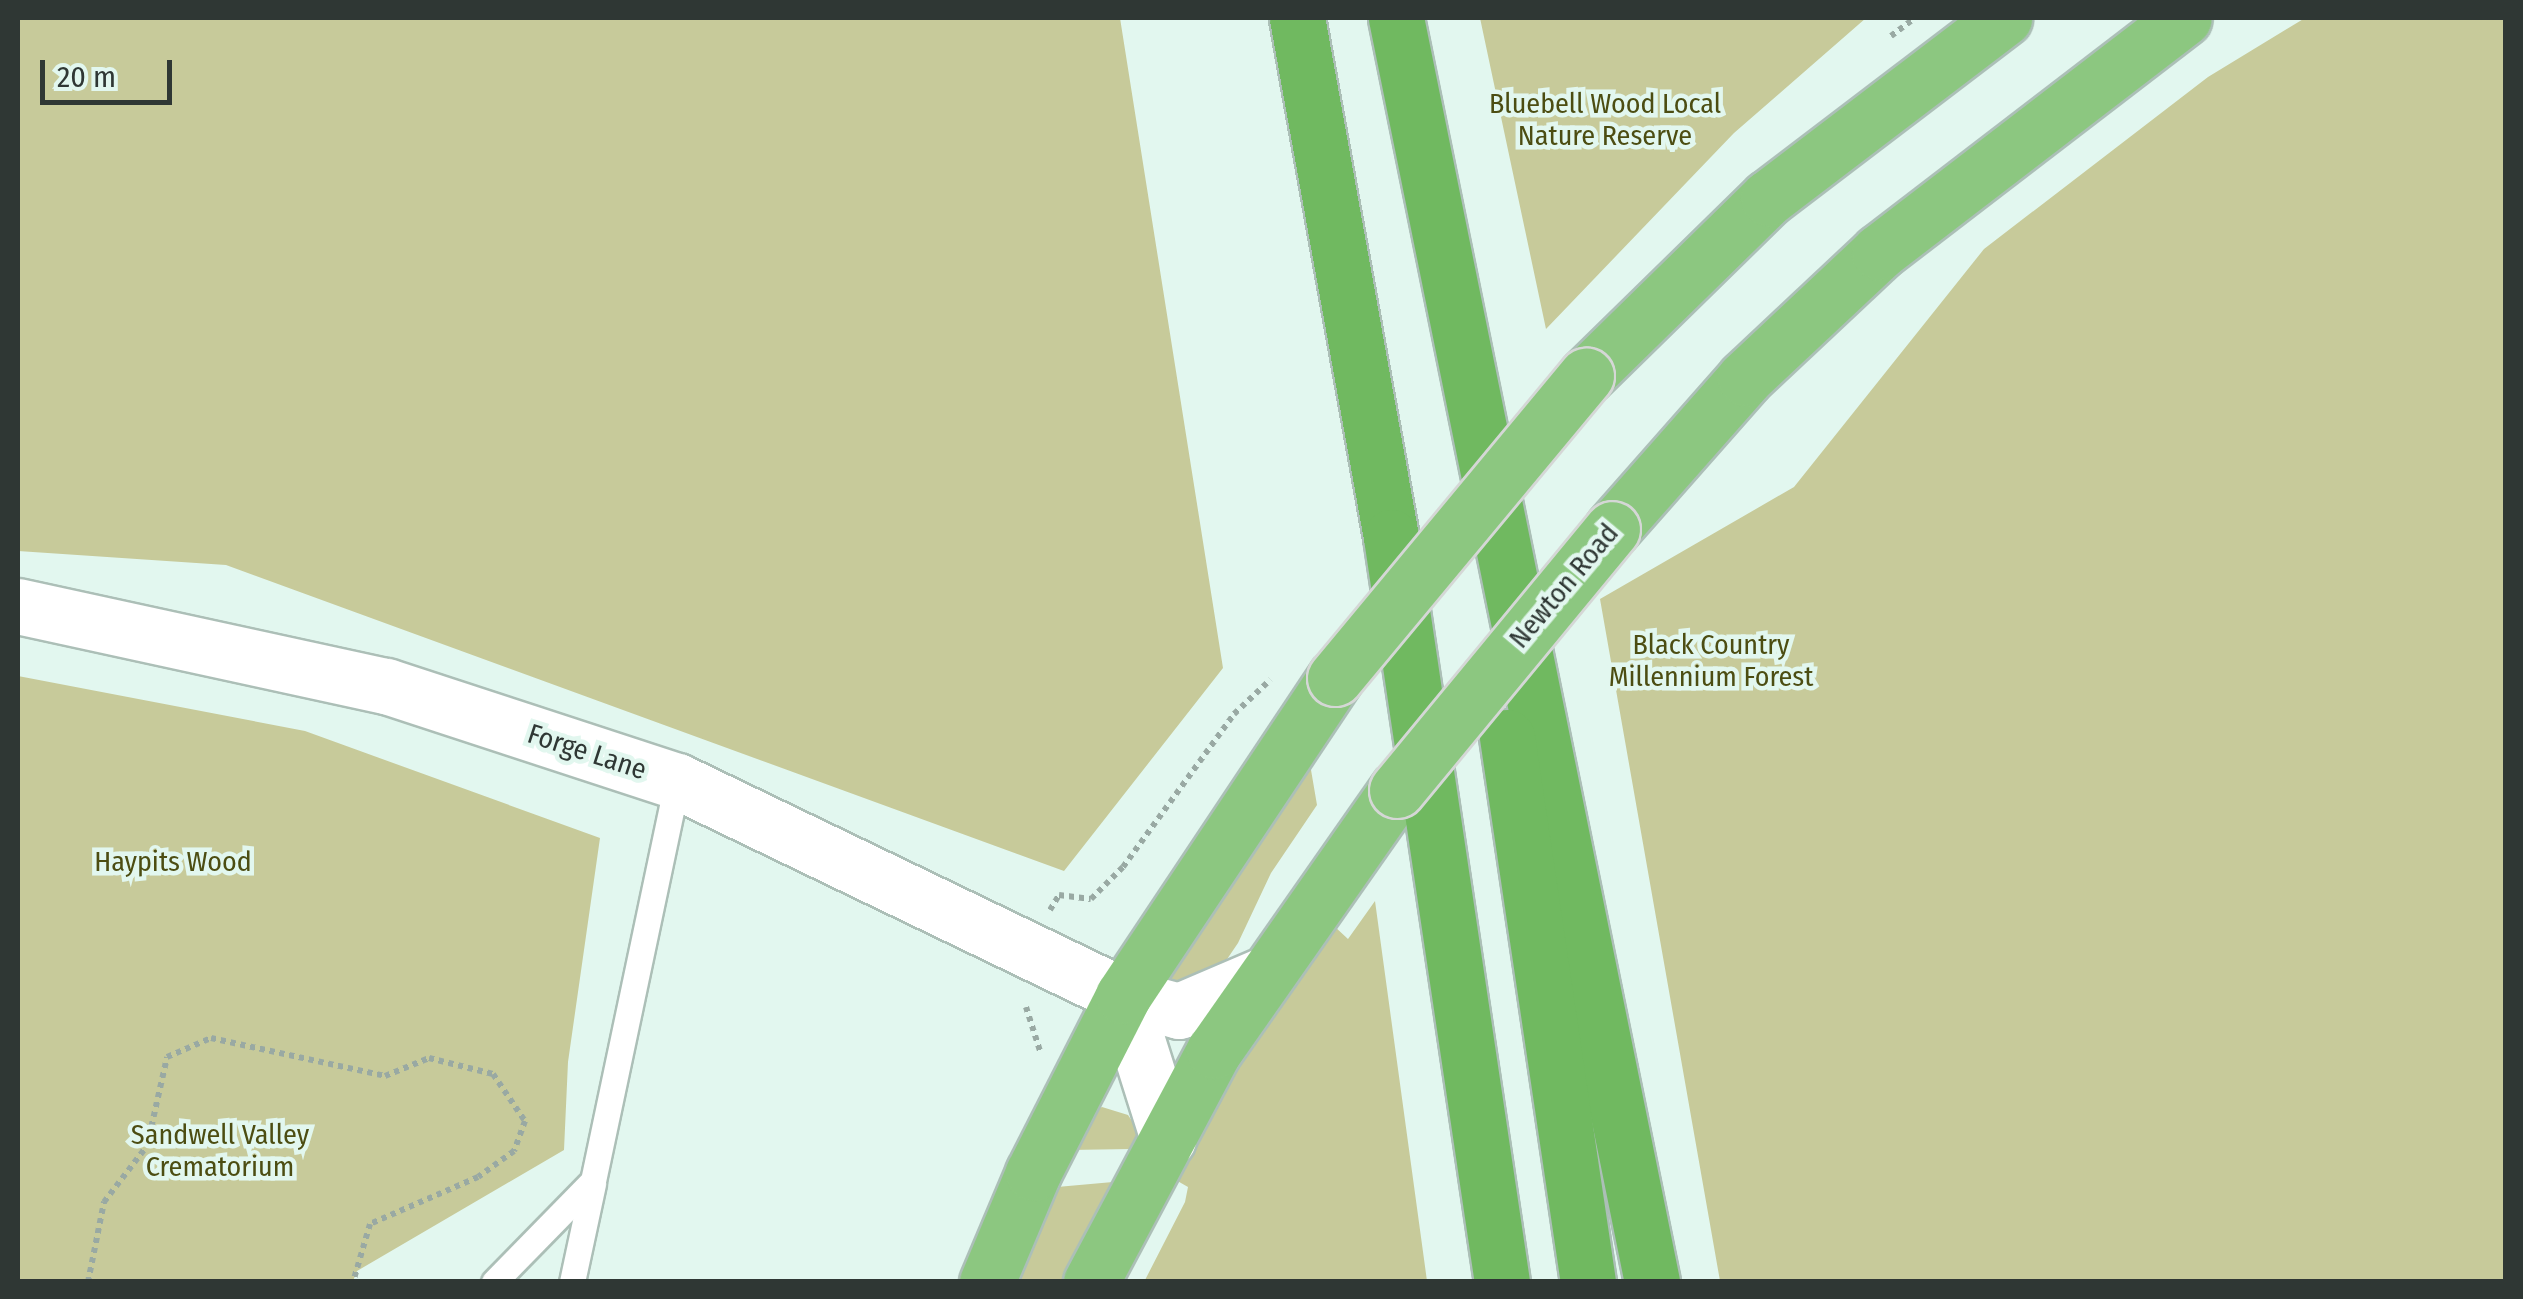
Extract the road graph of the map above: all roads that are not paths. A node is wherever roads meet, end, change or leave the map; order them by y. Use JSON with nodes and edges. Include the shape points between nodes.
{"nodes":[{"id":1,"x":1297,"y":18,"type":"edge"},
{"id":2,"x":1396,"y":18,"type":"edge"},
{"id":3,"x":2004,"y":18,"type":"edge"},
{"id":4,"x":2184,"y":18,"type":"edge"},
{"id":5,"x":1409,"y":76,"type":"junction"},
{"id":6,"x":18,"y":606,"type":"edge"},
{"id":7,"x":676,"y":781,"type":"junction"},
{"id":8,"x":1260,"y":976,"type":"junction"},
{"id":9,"x":1123,"y":996,"type":"junction"},
{"id":10,"x":1168,"y":1139,"type":"junction"},
{"id":11,"x":593,"y":1180,"type":"junction"},
{"id":12,"x":494,"y":1282,"type":"edge"},
{"id":13,"x":572,"y":1282,"type":"edge"},
{"id":14,"x":987,"y":1282,"type":"edge"},
{"id":15,"x":1091,"y":1282,"type":"edge"},
{"id":16,"x":1502,"y":1282,"type":"edge"},
{"id":17,"x":1588,"y":1282,"type":"edge"},
{"id":18,"x":1652,"y":1282,"type":"edge"}],
"edges":[{"from":1,"to":16,"type":"highway","via":[[1392,537]]},
{"from":2,"to":5,"type":"highway"},
{"from":3,"to":9,"type":"highway","bridge":true,"via":[[1768,198],[1586,376],[1336,678]]},
{"from":4,"to":8,"type":"highway","name":"Newton Road","bridge":true,"via":[[1879,252],[1746,378],[1612,529],[1342,860]]},
{"from":5,"to":17,"type":"highway"},
{"from":5,"to":18,"type":"highway"},
{"from":6,"to":7,"type":"street","name":"Forge Lane","via":[[386,686]]},
{"from":7,"to":9,"type":"street","name":"Forge Lane"},
{"from":7,"to":11,"type":"lane"},
{"from":8,"to":9,"type":"street","name":"Forge Lane","via":[[1180,1010]]},
{"from":8,"to":10,"type":"highway","name":"Newton Road"},
{"from":9,"to":10,"type":"street"},
{"from":9,"to":14,"type":"highway","via":[[1028,1182]]},
{"from":10,"to":15,"type":"highway","name":"Newton Road"},
{"from":11,"to":12,"type":"lane"},
{"from":11,"to":13,"type":"lane"}]}
